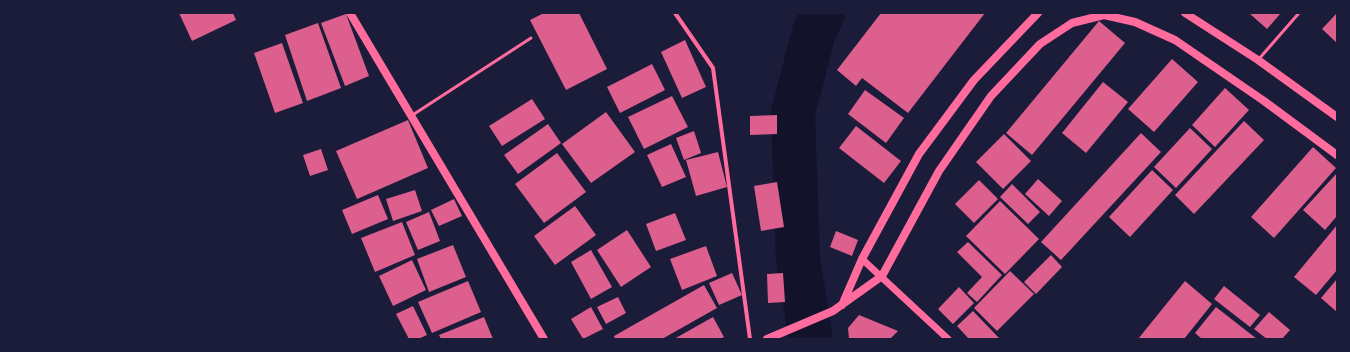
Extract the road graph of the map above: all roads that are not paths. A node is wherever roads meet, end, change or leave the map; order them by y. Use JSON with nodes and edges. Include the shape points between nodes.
{"nodes":[{"id":1,"x":350,"y":13,"type":"edge"},
{"id":2,"x":674,"y":13,"type":"edge"},
{"id":3,"x":1038,"y":13,"type":"edge"},
{"id":4,"x":1185,"y":13,"type":"edge"},
{"id":5,"x":1299,"y":13,"type":"edge"},
{"id":6,"x":1086,"y":16,"type":"edge"},
{"id":7,"x":531,"y":38,"type":"dead end"},
{"id":8,"x":1258,"y":60,"type":"junction"},
{"id":9,"x":411,"y":116,"type":"junction"},
{"id":10,"x":1337,"y":117,"type":"edge"},
{"id":11,"x":1337,"y":155,"type":"edge"},
{"id":12,"x":862,"y":259,"type":"junction"},
{"id":13,"x":882,"y":276,"type":"junction"},
{"id":14,"x":842,"y":306,"type":"junction"},
{"id":15,"x":544,"y":339,"type":"edge"},
{"id":16,"x":750,"y":339,"type":"edge"},
{"id":17,"x":767,"y":339,"type":"edge"},
{"id":18,"x":948,"y":339,"type":"edge"}],
"edges":[{"from":1,"to":9,"type":"main road"},
{"from":2,"to":16,"type":"street","via":[[713,68]]},
{"from":3,"to":12,"type":"main road","via":[[974,80],[918,154]]},
{"from":4,"to":8,"type":"main road"},
{"from":5,"to":8,"type":"lane"},
{"from":6,"to":11,"type":"main road","via":[[1104,15],[1135,22],[1175,40]]},
{"from":6,"to":13,"type":"main road","via":[[1040,44],[991,96],[938,171]]},
{"from":7,"to":9,"type":"lane"},
{"from":8,"to":10,"type":"main road"},
{"from":9,"to":15,"type":"main road"},
{"from":12,"to":13,"type":"street"},
{"from":12,"to":14,"type":"main road"},
{"from":13,"to":14,"type":"main road"},
{"from":13,"to":18,"type":"street"},
{"from":14,"to":17,"type":"main road"}]}
